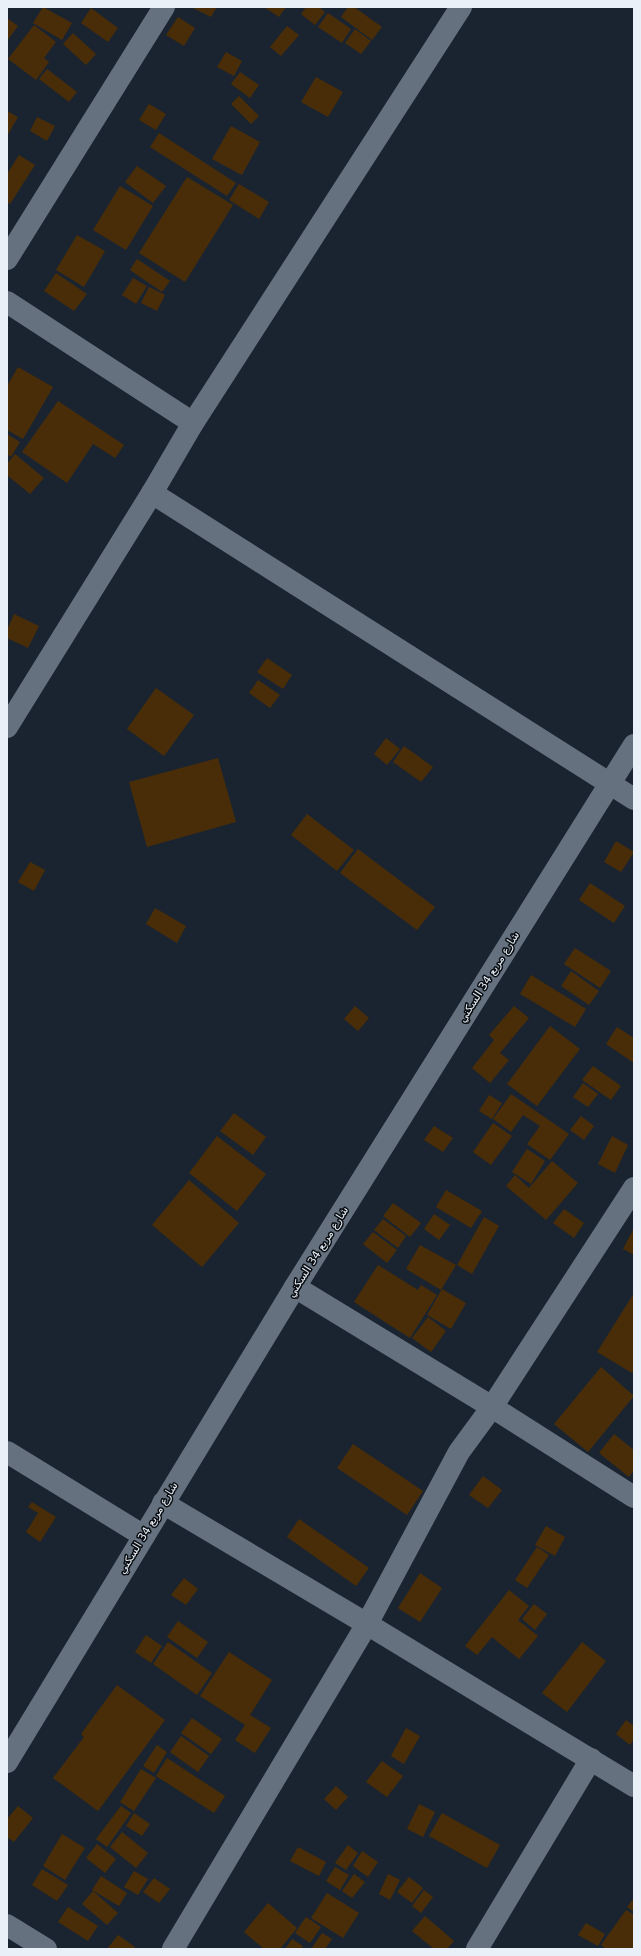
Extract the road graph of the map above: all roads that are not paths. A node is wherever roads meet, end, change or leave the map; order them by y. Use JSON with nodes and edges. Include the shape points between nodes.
{"nodes":[{"id":1,"x":164,"y":7,"type":"edge"},
{"id":2,"x":461,"y":7,"type":"edge"},
{"id":3,"x":7,"y":259,"type":"edge"},
{"id":4,"x":7,"y":302,"type":"edge"},
{"id":5,"x":193,"y":422,"type":"junction"},
{"id":6,"x":152,"y":493,"type":"junction"},
{"id":7,"x":7,"y":727,"type":"edge"},
{"id":8,"x":634,"y":745,"type":"edge"},
{"id":9,"x":610,"y":784,"type":"junction"},
{"id":10,"x":634,"y":799,"type":"edge"},
{"id":11,"x":634,"y":1188,"type":"edge"},
{"id":12,"x":295,"y":1287,"type":"junction"},
{"id":13,"x":492,"y":1406,"type":"junction"},
{"id":14,"x":7,"y":1452,"type":"edge"},
{"id":15,"x":634,"y":1497,"type":"edge"},
{"id":16,"x":163,"y":1503,"type":"junction"},
{"id":17,"x":144,"y":1536,"type":"junction"},
{"id":18,"x":367,"y":1624,"type":"junction"},
{"id":19,"x":591,"y":1759,"type":"junction"},
{"id":20,"x":7,"y":1762,"type":"edge"},
{"id":21,"x":634,"y":1786,"type":"edge"},
{"id":22,"x":7,"y":1925,"type":"edge"},
{"id":23,"x":46,"y":1949,"type":"edge"},
{"id":24,"x":173,"y":1949,"type":"edge"},
{"id":25,"x":477,"y":1949,"type":"edge"}],
"edges":[{"from":1,"to":3,"type":"street"},
{"from":2,"to":5,"type":"street"},
{"from":4,"to":5,"type":"street"},
{"from":5,"to":6,"type":"street"},
{"from":6,"to":7,"type":"street"},
{"from":6,"to":9,"type":"street"},
{"from":8,"to":9,"type":"street","name":"شارع مربع 34 السكني"},
{"from":9,"to":10,"type":"street"},
{"from":9,"to":12,"type":"street","name":"شارع مربع 34 السكني"},
{"from":11,"to":13,"type":"street"},
{"from":12,"to":13,"type":"street"},
{"from":12,"to":16,"type":"street","name":"شارع مربع 34 السكني"},
{"from":13,"to":15,"type":"street"},
{"from":13,"to":18,"type":"street","via":[[460,1452]]},
{"from":14,"to":17,"type":"street"},
{"from":16,"to":17,"type":"street","name":"شارع مربع 34 السكني"},
{"from":16,"to":18,"type":"street"},
{"from":17,"to":20,"type":"street","name":"شارع مربع 34 السكني"},
{"from":18,"to":19,"type":"street"},
{"from":18,"to":24,"type":"street"},
{"from":19,"to":21,"type":"street"},
{"from":19,"to":25,"type":"street"},
{"from":22,"to":23,"type":"street"}]}
